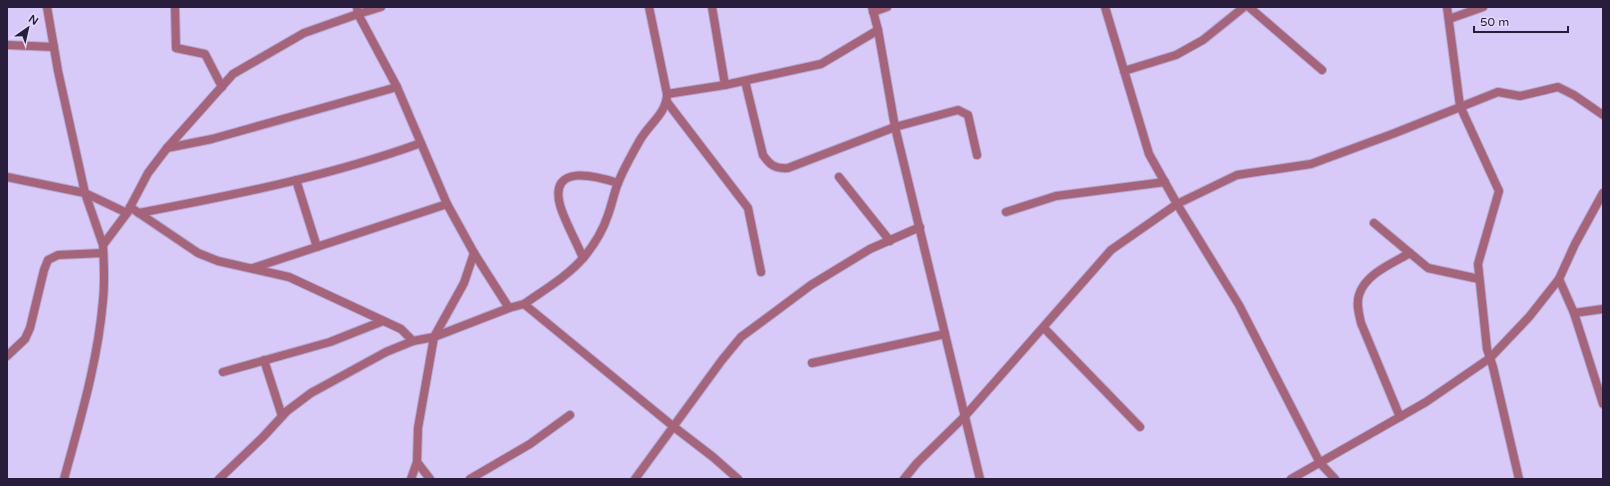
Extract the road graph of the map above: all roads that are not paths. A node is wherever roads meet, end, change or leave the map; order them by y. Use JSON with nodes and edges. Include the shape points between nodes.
{"nodes":[{"id":1,"x":47,"y":7,"type":"edge"},
{"id":2,"x":176,"y":7,"type":"edge"},
{"id":3,"x":381,"y":7,"type":"edge"},
{"id":4,"x":649,"y":7,"type":"edge"},
{"id":5,"x":712,"y":7,"type":"edge"},
{"id":6,"x":887,"y":7,"type":"edge"},
{"id":7,"x":1105,"y":7,"type":"edge"},
{"id":8,"x":1244,"y":7,"type":"edge"},
{"id":9,"x":1249,"y":7,"type":"edge"},
{"id":10,"x":1448,"y":7,"type":"edge"},
{"id":11,"x":1483,"y":7,"type":"edge"},
{"id":12,"x":358,"y":10,"type":"edge"},
{"id":13,"x":872,"y":10,"type":"edge"},
{"id":14,"x":1448,"y":19,"type":"junction"},
{"id":15,"x":878,"y":30,"type":"junction"},
{"id":16,"x":7,"y":45,"type":"edge"},
{"id":17,"x":54,"y":47,"type":"junction"},
{"id":18,"x":1322,"y":70,"type":"dead end"},
{"id":19,"x":1124,"y":71,"type":"junction"},
{"id":20,"x":745,"y":81,"type":"junction"},
{"id":21,"x":725,"y":85,"type":"junction"},
{"id":22,"x":222,"y":86,"type":"junction"},
{"id":23,"x":398,"y":87,"type":"junction"},
{"id":24,"x":667,"y":94,"type":"junction"},
{"id":25,"x":667,"y":102,"type":"junction"},
{"id":26,"x":1460,"y":106,"type":"junction"},
{"id":27,"x":1603,"y":115,"type":"edge"},
{"id":28,"x":895,"y":127,"type":"junction"},
{"id":29,"x":421,"y":143,"type":"junction"},
{"id":30,"x":167,"y":148,"type":"junction"},
{"id":31,"x":977,"y":155,"type":"dead end"},
{"id":32,"x":7,"y":177,"type":"edge"},
{"id":33,"x":839,"y":177,"type":"dead end"},
{"id":34,"x":296,"y":180,"type":"junction"},
{"id":35,"x":1165,"y":182,"type":"junction"},
{"id":36,"x":618,"y":183,"type":"junction"},
{"id":37,"x":85,"y":193,"type":"junction"},
{"id":38,"x":1603,"y":193,"type":"edge"},
{"id":39,"x":447,"y":204,"type":"junction"},
{"id":40,"x":1177,"y":204,"type":"junction"},
{"id":41,"x":128,"y":210,"type":"junction"},
{"id":42,"x":1006,"y":212,"type":"dead end"},
{"id":43,"x":139,"y":213,"type":"junction"},
{"id":44,"x":1374,"y":223,"type":"dead end"},
{"id":45,"x":920,"y":227,"type":"junction"},
{"id":46,"x":890,"y":241,"type":"junction"},
{"id":47,"x":317,"y":247,"type":"junction"},
{"id":48,"x":103,"y":249,"type":"junction"},
{"id":49,"x":474,"y":253,"type":"junction"},
{"id":50,"x":1410,"y":253,"type":"junction"},
{"id":51,"x":584,"y":258,"type":"junction"},
{"id":52,"x":252,"y":268,"type":"junction"},
{"id":53,"x":761,"y":272,"type":"dead end"},
{"id":54,"x":1479,"y":278,"type":"junction"},
{"id":55,"x":1559,"y":279,"type":"junction"},
{"id":56,"x":524,"y":304,"type":"junction"},
{"id":57,"x":509,"y":308,"type":"junction"},
{"id":58,"x":1603,"y":309,"type":"edge"},
{"id":59,"x":1574,"y":313,"type":"junction"},
{"id":60,"x":382,"y":321,"type":"junction"},
{"id":61,"x":1044,"y":328,"type":"junction"},
{"id":62,"x":944,"y":334,"type":"junction"},
{"id":63,"x":434,"y":337,"type":"junction"},
{"id":64,"x":414,"y":341,"type":"junction"},
{"id":65,"x":7,"y":356,"type":"edge"},
{"id":66,"x":1490,"y":358,"type":"junction"},
{"id":67,"x":264,"y":360,"type":"junction"},
{"id":68,"x":812,"y":363,"type":"dead end"},
{"id":69,"x":223,"y":372,"type":"dead end"},
{"id":70,"x":1603,"y":404,"type":"edge"},
{"id":71,"x":570,"y":415,"type":"dead end"},
{"id":72,"x":282,"y":416,"type":"junction"},
{"id":73,"x":965,"y":416,"type":"junction"},
{"id":74,"x":1400,"y":417,"type":"junction"},
{"id":75,"x":674,"y":427,"type":"junction"},
{"id":76,"x":1140,"y":427,"type":"dead end"},
{"id":77,"x":417,"y":462,"type":"junction"},
{"id":78,"x":1320,"y":463,"type":"junction"},
{"id":79,"x":64,"y":479,"type":"edge"},
{"id":80,"x":218,"y":479,"type":"edge"},
{"id":81,"x":411,"y":479,"type":"edge"},
{"id":82,"x":430,"y":479,"type":"edge"},
{"id":83,"x":470,"y":479,"type":"edge"},
{"id":84,"x":635,"y":479,"type":"edge"},
{"id":85,"x":738,"y":479,"type":"edge"},
{"id":86,"x":904,"y":479,"type":"edge"},
{"id":87,"x":980,"y":479,"type":"edge"},
{"id":88,"x":1291,"y":479,"type":"edge"},
{"id":89,"x":1335,"y":479,"type":"edge"},
{"id":90,"x":1519,"y":479,"type":"edge"}],
"edges":[{"from":1,"to":17,"type":"street"},
{"from":2,"to":22,"type":"street","via":[[176,48],[205,54]]},
{"from":3,"to":12,"type":"street"},
{"from":4,"to":24,"type":"street"},
{"from":5,"to":21,"type":"street"},
{"from":6,"to":13,"type":"street"},
{"from":7,"to":19,"type":"street"},
{"from":8,"to":19,"type":"street","via":[[1202,40],[1176,55]]},
{"from":9,"to":18,"type":"street"},
{"from":10,"to":14,"type":"street"},
{"from":11,"to":14,"type":"street"},
{"from":12,"to":22,"type":"street","via":[[304,34],[233,74]]},
{"from":12,"to":23,"type":"street"},
{"from":13,"to":15,"type":"street"},
{"from":14,"to":26,"type":"street"},
{"from":15,"to":20,"type":"street","via":[[821,64]]},
{"from":15,"to":28,"type":"street"},
{"from":16,"to":17,"type":"street"},
{"from":17,"to":37,"type":"street"},
{"from":19,"to":35,"type":"street","via":[[1149,154]]},
{"from":20,"to":21,"type":"street"},
{"from":20,"to":28,"type":"street","via":[[763,155],[770,165],[779,169],[788,168]]},
{"from":21,"to":24,"type":"street"},
{"from":22,"to":30,"type":"street"},
{"from":23,"to":29,"type":"street"},
{"from":23,"to":30,"type":"street","via":[[212,139]]},
{"from":24,"to":25,"type":"street"},
{"from":25,"to":36,"type":"street","via":[[641,138]]},
{"from":25,"to":53,"type":"street","via":[[748,208]]},
{"from":26,"to":27,"type":"street","via":[[1498,92],[1520,96],[1558,87]]},
{"from":26,"to":40,"type":"street","via":[[1311,164],[1237,175]]},
{"from":26,"to":54,"type":"street","via":[[1499,191],[1478,264]]},
{"from":28,"to":31,"type":"street","via":[[958,110],[968,115]]},
{"from":28,"to":45,"type":"street"},
{"from":29,"to":34,"type":"street","via":[[354,165]]},
{"from":29,"to":39,"type":"street"},
{"from":30,"to":41,"type":"street","via":[[148,173]]},
{"from":32,"to":37,"type":"street"},
{"from":33,"to":46,"type":"street"},
{"from":34,"to":43,"type":"street","via":[[239,195]]},
{"from":34,"to":47,"type":"street"},
{"from":35,"to":40,"type":"street"},
{"from":35,"to":42,"type":"street","via":[[1056,196]]},
{"from":36,"to":51,"type":"street","via":[[608,216]]},
{"from":36,"to":51,"type":"street","via":[[597,176],[576,175],[566,178],[560,184],[560,205]]},
{"from":37,"to":41,"type":"street"},
{"from":37,"to":48,"type":"street"},
{"from":38,"to":55,"type":"street"},
{"from":39,"to":47,"type":"street"},
{"from":39,"to":49,"type":"street"},
{"from":40,"to":61,"type":"street","via":[[1111,250]]},
{"from":40,"to":78,"type":"street","via":[[1239,305]]},
{"from":41,"to":43,"type":"street"},
{"from":41,"to":48,"type":"street"},
{"from":43,"to":52,"type":"street","via":[[198,253],[218,262]]},
{"from":44,"to":50,"type":"street"},
{"from":45,"to":46,"type":"street"},
{"from":45,"to":62,"type":"street"},
{"from":46,"to":75,"type":"street","via":[[870,249],[811,285],[741,337]]},
{"from":47,"to":52,"type":"street"},
{"from":48,"to":65,"type":"street","via":[[58,255],[48,260],[30,328],[24,339]]},
{"from":48,"to":79,"type":"street","via":[[104,299],[100,334],[85,404]]},
{"from":49,"to":57,"type":"street"},
{"from":49,"to":63,"type":"street","via":[[464,283]]},
{"from":50,"to":54,"type":"street","via":[[1428,268]]},
{"from":50,"to":74,"type":"street","via":[[1374,275],[1366,283],[1359,295],[1358,307],[1361,323]]},
{"from":51,"to":56,"type":"street"},
{"from":52,"to":60,"type":"street","via":[[289,277]]},
{"from":54,"to":66,"type":"street"},
{"from":55,"to":59,"type":"street"},
{"from":55,"to":66,"type":"street","via":[[1530,317]]},
{"from":56,"to":57,"type":"street"},
{"from":56,"to":75,"type":"street"},
{"from":57,"to":63,"type":"street"},
{"from":58,"to":59,"type":"street"},
{"from":59,"to":70,"type":"street"},
{"from":60,"to":64,"type":"street","via":[[401,329]]},
{"from":60,"to":67,"type":"street","via":[[330,342]]},
{"from":61,"to":73,"type":"street"},
{"from":61,"to":76,"type":"street"},
{"from":62,"to":68,"type":"street"},
{"from":62,"to":73,"type":"street"},
{"from":63,"to":64,"type":"street"},
{"from":63,"to":77,"type":"street","via":[[418,428]]},
{"from":64,"to":72,"type":"street","via":[[386,352],[311,393]]},
{"from":66,"to":74,"type":"street"},
{"from":66,"to":90,"type":"street"},
{"from":67,"to":69,"type":"street"},
{"from":67,"to":72,"type":"street"},
{"from":71,"to":83,"type":"street","via":[[530,444]]},
{"from":72,"to":80,"type":"street","via":[[263,438]]},
{"from":73,"to":86,"type":"street"},
{"from":73,"to":87,"type":"street"},
{"from":74,"to":78,"type":"street"},
{"from":75,"to":84,"type":"street"},
{"from":75,"to":85,"type":"street"},
{"from":77,"to":81,"type":"street"},
{"from":77,"to":82,"type":"street"},
{"from":78,"to":88,"type":"street"},
{"from":78,"to":89,"type":"street"}]}
